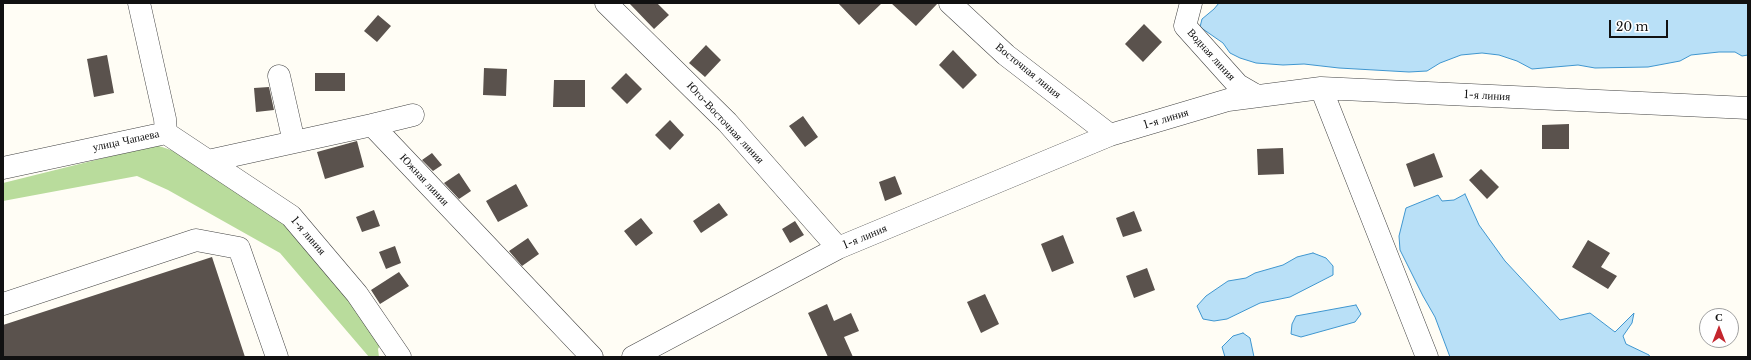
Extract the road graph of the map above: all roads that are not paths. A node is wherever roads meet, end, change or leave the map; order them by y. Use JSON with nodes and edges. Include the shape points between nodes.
{"nodes":[{"id":1,"x":139,"y":3,"type":"edge"},
{"id":2,"x":606,"y":3,"type":"edge"},
{"id":3,"x":950,"y":3,"type":"edge"},
{"id":4,"x":1191,"y":3,"type":"edge"},
{"id":5,"x":279,"y":76,"type":"dead end"},
{"id":6,"x":1321,"y":88,"type":"junction"},
{"id":7,"x":1257,"y":96,"type":"junction"},
{"id":8,"x":1748,"y":108,"type":"edge"},
{"id":9,"x":413,"y":115,"type":"dead end"},
{"id":10,"x":372,"y":124,"type":"junction"},
{"id":11,"x":166,"y":133,"type":"junction"},
{"id":12,"x":1110,"y":135,"type":"junction"},
{"id":13,"x":294,"y":142,"type":"junction"},
{"id":14,"x":208,"y":161,"type":"junction"},
{"id":15,"x":3,"y":168,"type":"edge"},
{"id":16,"x":838,"y":248,"type":"junction"},
{"id":17,"x":3,"y":304,"type":"edge"},
{"id":18,"x":277,"y":357,"type":"edge"},
{"id":19,"x":400,"y":357,"type":"edge"},
{"id":20,"x":592,"y":357,"type":"edge"},
{"id":21,"x":633,"y":357,"type":"edge"},
{"id":22,"x":1426,"y":357,"type":"edge"}],
"edges":[{"from":1,"to":11,"type":"street","name":"улица Чапаева"},
{"from":2,"to":16,"type":"street","name":"Юго-Восточная линия","via":[[727,122]]},
{"from":3,"to":12,"type":"street","name":"Восточная линия","via":[[1006,55]]},
{"from":4,"to":7,"type":"street","name":"Водная линия","via":[[1185,26],[1238,85]]},
{"from":5,"to":13,"type":"street"},
{"from":6,"to":7,"type":"street","name":"1-я линия"},
{"from":6,"to":8,"type":"street","name":"1-я линия"},
{"from":6,"to":22,"type":"street"},
{"from":7,"to":12,"type":"street","name":"1-я линия","via":[[1228,100]]},
{"from":9,"to":10,"type":"street"},
{"from":10,"to":13,"type":"street"},
{"from":10,"to":20,"type":"street","name":"Южная линия"},
{"from":11,"to":14,"type":"street","name":"1-я линия"},
{"from":11,"to":15,"type":"street","name":"улица Чапаева"},
{"from":12,"to":16,"type":"street","name":"1-я линия"},
{"from":13,"to":14,"type":"street"},
{"from":14,"to":19,"type":"street","name":"1-я линия","via":[[291,216],[357,294]]},
{"from":16,"to":21,"type":"street","name":"1-я линия"},
{"from":17,"to":18,"type":"street","via":[[196,240],[239,248]]}]}
